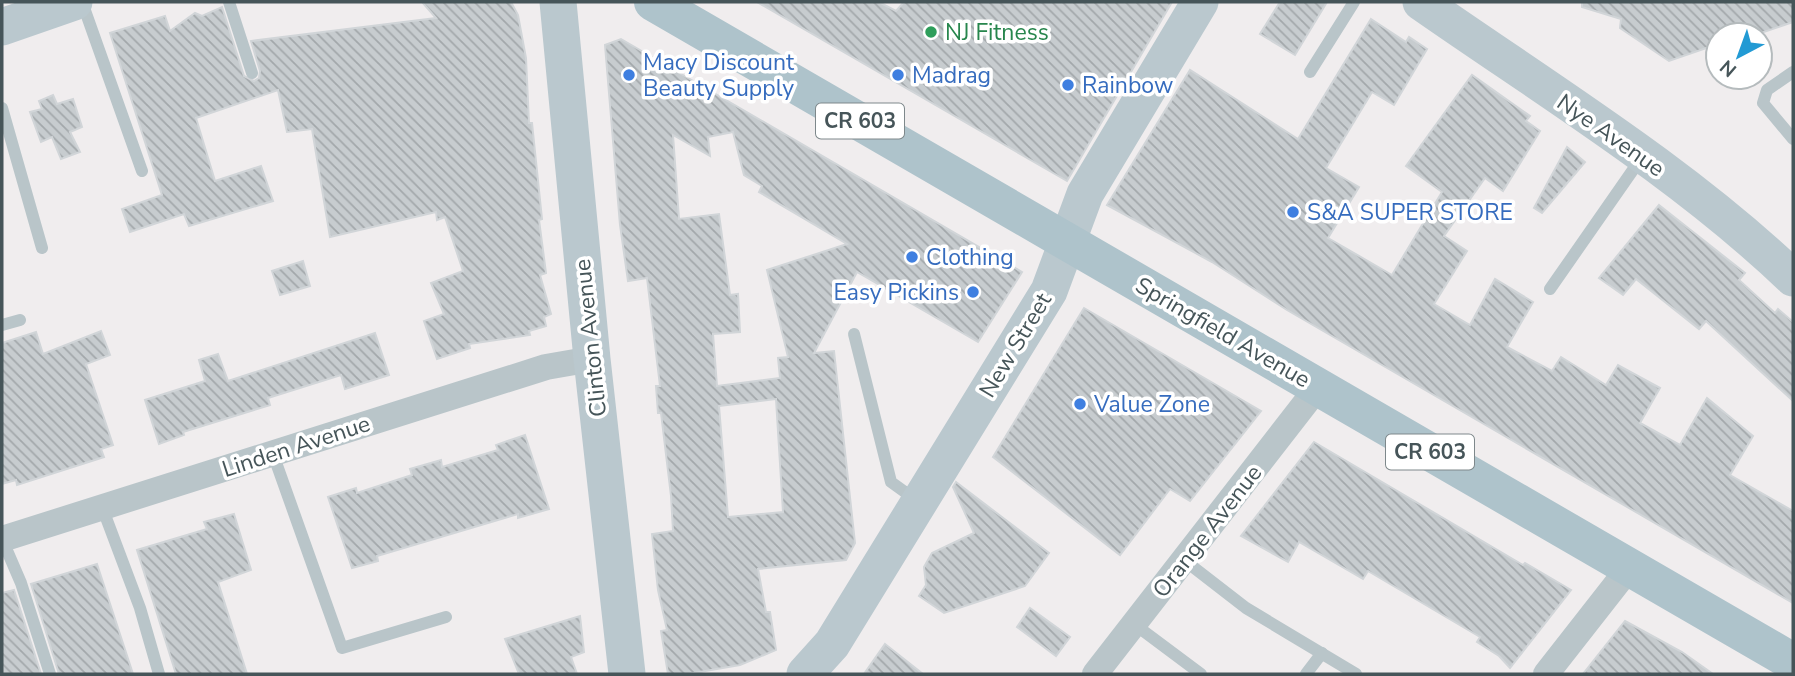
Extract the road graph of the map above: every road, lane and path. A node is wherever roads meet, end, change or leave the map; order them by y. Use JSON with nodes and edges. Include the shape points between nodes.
{"nodes":[{"id":1,"x":74,"y":2,"type":"edge"},
{"id":2,"x":82,"y":2,"type":"edge"},
{"id":3,"x":229,"y":2,"type":"edge"},
{"id":4,"x":558,"y":2,"type":"edge"},
{"id":5,"x":653,"y":2,"type":"edge"},
{"id":6,"x":1200,"y":2,"type":"edge"},
{"id":7,"x":1354,"y":2,"type":"edge"},
{"id":8,"x":1421,"y":2,"type":"edge"},
{"id":9,"x":2,"y":27,"type":"edge"},
{"id":10,"x":1310,"y":72,"type":"dead end"},
{"id":11,"x":1793,"y":72,"type":"edge"},
{"id":12,"x":252,"y":73,"type":"dead end"},
{"id":13,"x":2,"y":108,"type":"edge"},
{"id":14,"x":1793,"y":139,"type":"edge"},
{"id":15,"x":1642,"y":156,"type":"junction"},
{"id":16,"x":142,"y":171,"type":"dead end"},
{"id":17,"x":1068,"y":241,"type":"junction"},
{"id":18,"x":41,"y":248,"type":"dead end"},
{"id":19,"x":1793,"y":278,"type":"edge"},
{"id":20,"x":1550,"y":289,"type":"dead end"},
{"id":21,"x":20,"y":320,"type":"dead end"},
{"id":22,"x":2,"y":325,"type":"edge"},
{"id":23,"x":854,"y":334,"type":"dead end"},
{"id":24,"x":592,"y":359,"type":"junction"},
{"id":25,"x":1318,"y":387,"type":"junction"},
{"id":26,"x":273,"y":454,"type":"junction"},
{"id":27,"x":919,"y":502,"type":"junction"},
{"id":28,"x":102,"y":507,"type":"junction"},
{"id":29,"x":2,"y":539,"type":"edge"},
{"id":30,"x":1184,"y":560,"type":"junction"},
{"id":31,"x":1629,"y":568,"type":"junction"},
{"id":32,"x":446,"y":617,"type":"dead end"},
{"id":33,"x":1134,"y":624,"type":"junction"},
{"id":34,"x":1322,"y":653,"type":"junction"},
{"id":35,"x":1793,"y":662,"type":"edge"},
{"id":36,"x":50,"y":674,"type":"edge"},
{"id":37,"x":159,"y":674,"type":"edge"},
{"id":38,"x":627,"y":674,"type":"edge"},
{"id":39,"x":804,"y":674,"type":"edge"},
{"id":40,"x":1095,"y":674,"type":"edge"},
{"id":41,"x":1201,"y":674,"type":"edge"},
{"id":42,"x":1306,"y":674,"type":"edge"},
{"id":43,"x":1356,"y":674,"type":"edge"},
{"id":44,"x":1546,"y":674,"type":"edge"}],
"edges":[{"from":1,"to":9,"type":"main road"},
{"from":2,"to":16,"type":"lane"},
{"from":3,"to":12,"type":"lane"},
{"from":4,"to":24,"type":"main road","name":"Clinton Avenue"},
{"from":5,"to":17,"type":"main road","name":"Springfield Avenue","number":"CR 603"},
{"from":6,"to":17,"type":"main road","name":"New Street","via":[[1085,194]]},
{"from":7,"to":10,"type":"lane"},
{"from":8,"to":15,"type":"main road","name":"Nye Avenue"},
{"from":11,"to":14,"type":"lane","via":[[1767,90],[1763,103]]},
{"from":13,"to":18,"type":"lane"},
{"from":15,"to":19,"type":"main road","name":"Nye Avenue"},
{"from":15,"to":20,"type":"lane"},
{"from":17,"to":25,"type":"main road","name":"Springfield Avenue","number":"CR 603"},
{"from":17,"to":27,"type":"main road","name":"New Street","via":[[1049,291]]},
{"from":21,"to":22,"type":"lane"},
{"from":23,"to":27,"type":"lane","via":[[891,482]]},
{"from":24,"to":26,"type":"street","name":"Linden Avenue","via":[[546,367]]},
{"from":24,"to":38,"type":"main road","name":"Clinton Avenue"},
{"from":25,"to":30,"type":"street","name":"Orange Avenue"},
{"from":25,"to":31,"type":"main road","name":"Springfield Avenue","number":"CR 603"},
{"from":26,"to":28,"type":"street","name":"Linden Avenue"},
{"from":26,"to":32,"type":"lane","via":[[342,648]]},
{"from":27,"to":39,"type":"main road","name":"New Street","via":[[832,644]]},
{"from":28,"to":29,"type":"street","name":"Linden Avenue"},
{"from":28,"to":37,"type":"lane"},
{"from":29,"to":36,"type":"lane"},
{"from":30,"to":33,"type":"street","name":"Orange Avenue"},
{"from":30,"to":34,"type":"lane","via":[[1246,608]]},
{"from":31,"to":35,"type":"main road","name":"Springfield Avenue","number":"CR 603"},
{"from":31,"to":44,"type":"street"},
{"from":33,"to":40,"type":"street","name":"Orange Avenue"},
{"from":33,"to":41,"type":"lane"},
{"from":34,"to":42,"type":"lane"},
{"from":34,"to":43,"type":"lane"}]}
